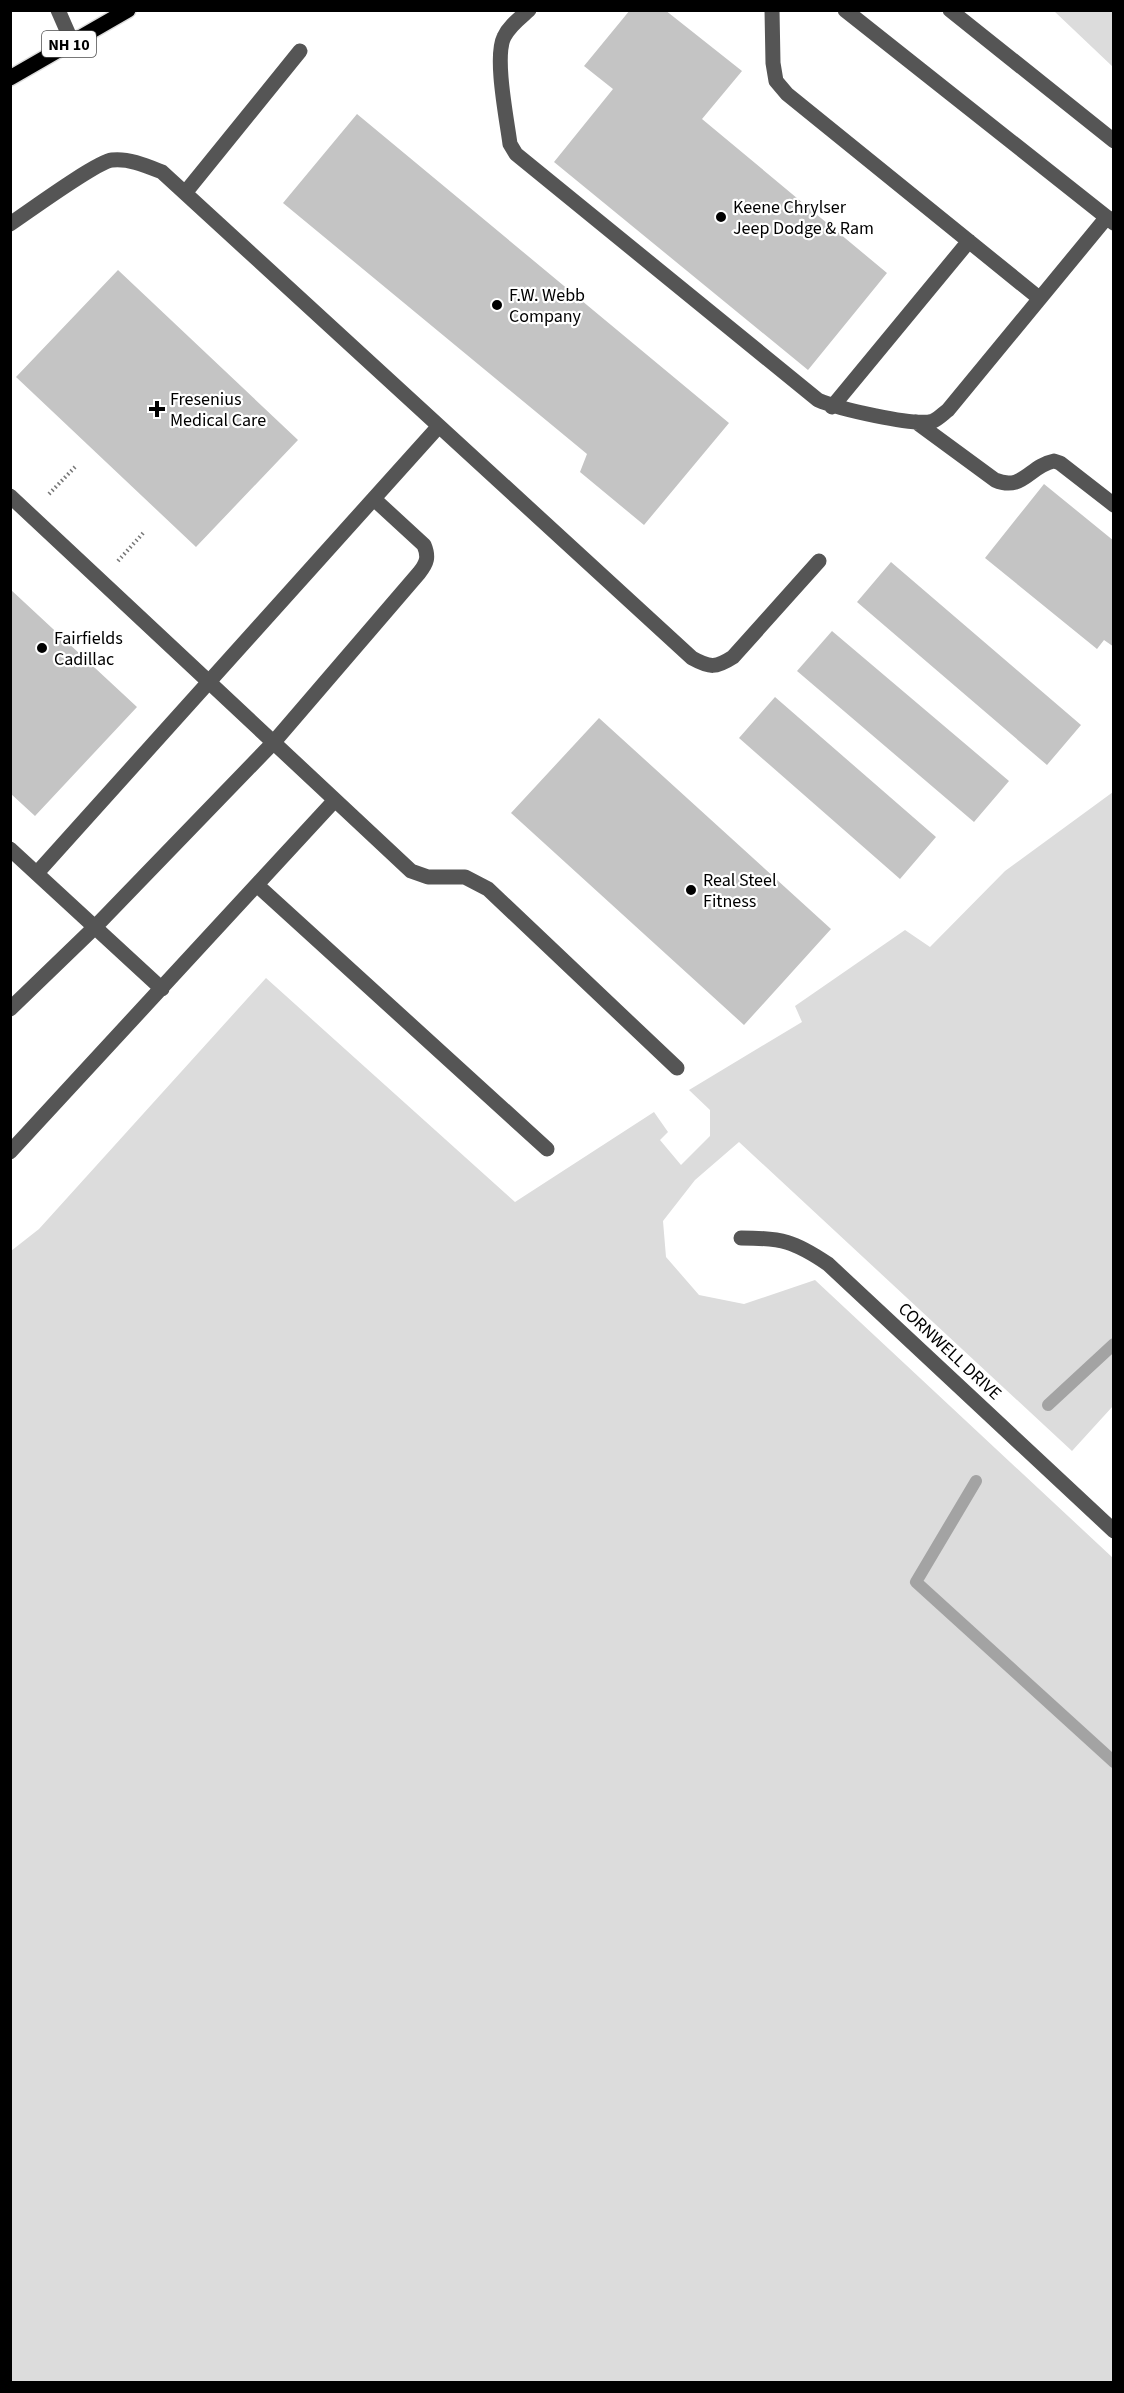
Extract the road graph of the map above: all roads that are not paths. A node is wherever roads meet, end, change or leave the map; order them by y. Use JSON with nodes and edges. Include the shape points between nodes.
{"nodes":[{"id":1,"x":58,"y":10,"type":"edge"},
{"id":2,"x":128,"y":10,"type":"edge"},
{"id":3,"x":530,"y":10,"type":"edge"},
{"id":4,"x":772,"y":10,"type":"edge"},
{"id":5,"x":845,"y":10,"type":"edge"},
{"id":6,"x":950,"y":10,"type":"edge"},
{"id":7,"x":72,"y":42,"type":"junction"},
{"id":8,"x":300,"y":51,"type":"dead end"},
{"id":9,"x":10,"y":78,"type":"edge"},
{"id":10,"x":1113,"y":141,"type":"edge"},
{"id":11,"x":185,"y":193,"type":"junction"},
{"id":12,"x":1110,"y":220,"type":"edge"},
{"id":13,"x":10,"y":224,"type":"edge"},
{"id":14,"x":969,"y":242,"type":"junction"},
{"id":15,"x":1039,"y":298,"type":"junction"},
{"id":16,"x":832,"y":407,"type":"junction"},
{"id":17,"x":916,"y":422,"type":"junction"},
{"id":18,"x":440,"y":426,"type":"junction"},
{"id":19,"x":10,"y":496,"type":"edge"},
{"id":20,"x":374,"y":499,"type":"junction"},
{"id":21,"x":1113,"y":505,"type":"edge"},
{"id":22,"x":819,"y":561,"type":"dead end"},
{"id":23,"x":209,"y":682,"type":"junction"},
{"id":24,"x":273,"y":743,"type":"junction"},
{"id":25,"x":335,"y":800,"type":"junction"},
{"id":26,"x":12,"y":854,"type":"edge"},
{"id":27,"x":37,"y":873,"type":"junction"},
{"id":28,"x":257,"y":885,"type":"junction"},
{"id":29,"x":95,"y":927,"type":"junction"},
{"id":30,"x":162,"y":989,"type":"junction"},
{"id":31,"x":10,"y":1009,"type":"edge"},
{"id":32,"x":677,"y":1068,"type":"dead end"},
{"id":33,"x":547,"y":1149,"type":"dead end"},
{"id":34,"x":10,"y":1152,"type":"edge"},
{"id":35,"x":741,"y":1238,"type":"dead end"},
{"id":36,"x":1113,"y":1531,"type":"edge"}],
"edges":[{"from":1,"to":7,"type":"street"},
{"from":2,"to":7,"type":"main road","number":"NH 10"},
{"from":3,"to":16,"type":"street","via":[[508,30],[500,57],[510,144],[516,154],[818,400]]},
{"from":4,"to":14,"type":"street","via":[[776,81],[787,94]]},
{"from":5,"to":12,"type":"street"},
{"from":6,"to":10,"type":"street"},
{"from":7,"to":9,"type":"main road","number":"NH 10"},
{"from":8,"to":11,"type":"street"},
{"from":11,"to":13,"type":"street","via":[[162,172],[136,162],[112,160]]},
{"from":11,"to":18,"type":"street"},
{"from":12,"to":15,"type":"street"},
{"from":14,"to":15,"type":"street"},
{"from":14,"to":16,"type":"street"},
{"from":15,"to":17,"type":"street","via":[[948,410],[933,421]]},
{"from":16,"to":17,"type":"street"},
{"from":17,"to":21,"type":"street","via":[[994,480],[1013,484],[1054,461]]},
{"from":18,"to":20,"type":"street"},
{"from":18,"to":22,"type":"street","via":[[692,658],[708,667],[733,657]]},
{"from":19,"to":23,"type":"street"},
{"from":20,"to":23,"type":"street"},
{"from":20,"to":24,"type":"street","via":[[424,545],[426,563]]},
{"from":23,"to":24,"type":"street"},
{"from":23,"to":27,"type":"street"},
{"from":24,"to":25,"type":"street"},
{"from":24,"to":29,"type":"street"},
{"from":25,"to":28,"type":"street"},
{"from":25,"to":32,"type":"street","via":[[411,871],[428,877],[465,877],[488,889]]},
{"from":26,"to":27,"type":"street"},
{"from":27,"to":29,"type":"street"},
{"from":28,"to":30,"type":"street"},
{"from":28,"to":33,"type":"street"},
{"from":29,"to":30,"type":"street"},
{"from":29,"to":31,"type":"street"},
{"from":30,"to":34,"type":"street"},
{"from":35,"to":36,"type":"street","name":"CORNWELL DRIVE","via":[[773,1238],[804,1247],[828,1264]]}]}
